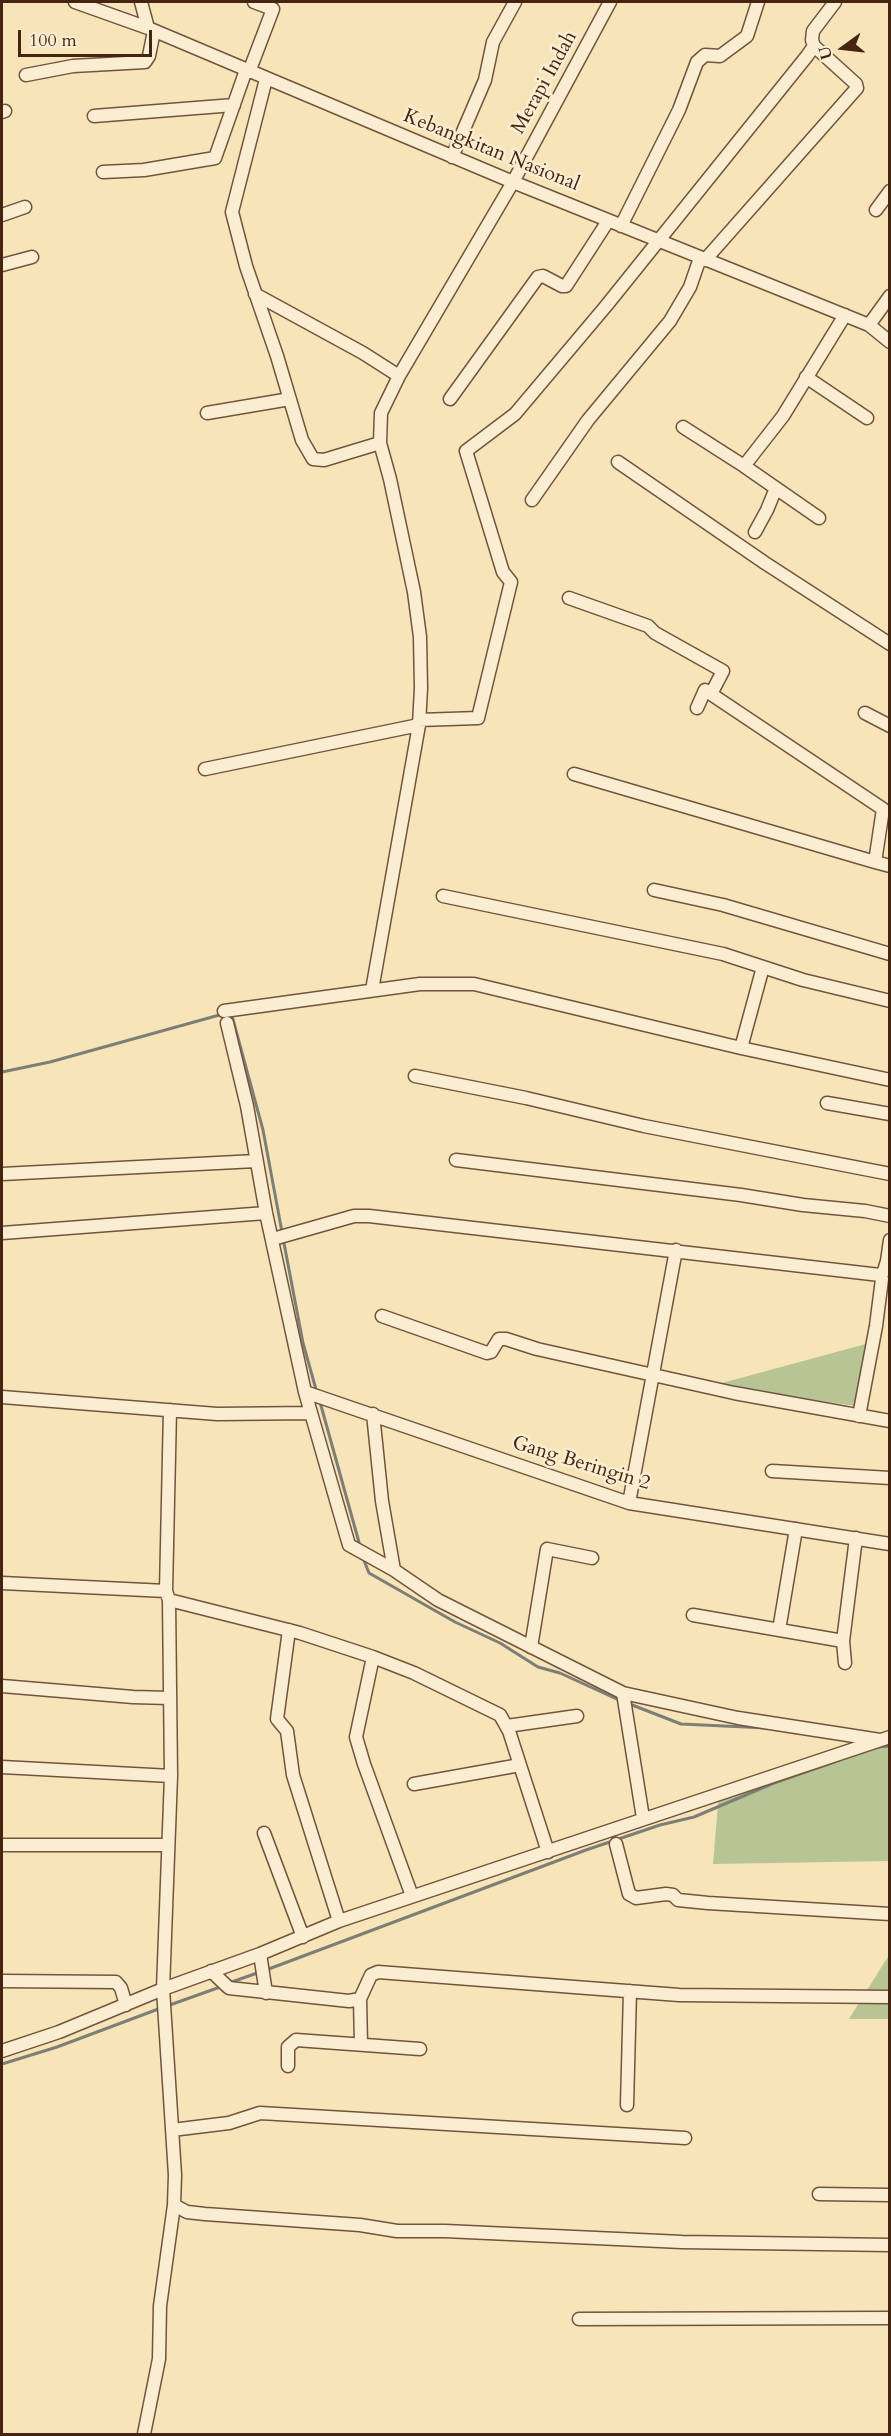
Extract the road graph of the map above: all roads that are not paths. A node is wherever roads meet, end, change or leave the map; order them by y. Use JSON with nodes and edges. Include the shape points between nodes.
{"nodes":[{"id":1,"x":141,"y":2,"type":"edge"},
{"id":2,"x":254,"y":2,"type":"edge"},
{"id":3,"x":515,"y":2,"type":"edge"},
{"id":4,"x":610,"y":2,"type":"edge"},
{"id":5,"x":758,"y":2,"type":"edge"},
{"id":6,"x":835,"y":2,"type":"edge"},
{"id":7,"x":82,"y":3,"type":"edge"},
{"id":8,"x":275,"y":5,"type":"edge"},
{"id":9,"x":151,"y":30,"type":"junction"},
{"id":10,"x":814,"y":46,"type":"junction"},
{"id":11,"x":248,"y":71,"type":"junction"},
{"id":12,"x":26,"y":75,"type":"dead end"},
{"id":13,"x":266,"y":79,"type":"junction"},
{"id":14,"x":234,"y":105,"type":"junction"},
{"id":15,"x":94,"y":116,"type":"dead end"},
{"id":16,"x":452,"y":157,"type":"junction"},
{"id":17,"x":103,"y":172,"type":"dead end"},
{"id":18,"x":513,"y":182,"type":"junction"},
{"id":19,"x":889,"y":195,"type":"edge"},
{"id":20,"x":25,"y":207,"type":"dead end"},
{"id":21,"x":876,"y":210,"type":"dead end"},
{"id":22,"x":2,"y":215,"type":"edge"},
{"id":23,"x":608,"y":221,"type":"junction"},
{"id":24,"x":621,"y":226,"type":"junction"},
{"id":25,"x":658,"y":241,"type":"junction"},
{"id":26,"x":32,"y":257,"type":"dead end"},
{"id":27,"x":703,"y":259,"type":"junction"},
{"id":28,"x":2,"y":266,"type":"edge"},
{"id":29,"x":255,"y":294,"type":"junction"},
{"id":30,"x":890,"y":296,"type":"edge"},
{"id":31,"x":845,"y":315,"type":"junction"},
{"id":32,"x":869,"y":325,"type":"junction"},
{"id":33,"x":890,"y":342,"type":"edge"},
{"id":34,"x":399,"y":376,"type":"junction"},
{"id":35,"x":806,"y":377,"type":"junction"},
{"id":36,"x":290,"y":399,"type":"junction"},
{"id":37,"x":450,"y":399,"type":"dead end"},
{"id":38,"x":207,"y":414,"type":"dead end"},
{"id":39,"x":867,"y":418,"type":"dead end"},
{"id":40,"x":683,"y":428,"type":"dead end"},
{"id":41,"x":380,"y":443,"type":"junction"},
{"id":42,"x":618,"y":462,"type":"dead end"},
{"id":43,"x":744,"y":466,"type":"junction"},
{"id":44,"x":776,"y":488,"type":"junction"},
{"id":45,"x":532,"y":500,"type":"dead end"},
{"id":46,"x":819,"y":518,"type":"dead end"},
{"id":47,"x":755,"y":532,"type":"dead end"},
{"id":48,"x":569,"y":598,"type":"dead end"},
{"id":49,"x":890,"y":644,"type":"edge"},
{"id":50,"x":711,"y":694,"type":"junction"},
{"id":51,"x":697,"y":708,"type":"dead end"},
{"id":52,"x":865,"y":713,"type":"dead end"},
{"id":53,"x":419,"y":722,"type":"junction"},
{"id":54,"x":890,"y":726,"type":"edge"},
{"id":55,"x":205,"y":769,"type":"dead end"},
{"id":56,"x":574,"y":774,"type":"dead end"},
{"id":57,"x":875,"y":862,"type":"junction"},
{"id":58,"x":890,"y":866,"type":"edge"},
{"id":59,"x":654,"y":890,"type":"dead end"},
{"id":60,"x":443,"y":896,"type":"dead end"},
{"id":61,"x":890,"y":954,"type":"edge"},
{"id":62,"x":763,"y":967,"type":"junction"},
{"id":63,"x":372,"y":990,"type":"junction"},
{"id":64,"x":890,"y":1001,"type":"edge"},
{"id":65,"x":741,"y":1048,"type":"junction"},
{"id":66,"x":415,"y":1077,"type":"dead end"},
{"id":67,"x":890,"y":1080,"type":"edge"},
{"id":68,"x":827,"y":1103,"type":"dead end"},
{"id":69,"x":890,"y":1114,"type":"edge"},
{"id":70,"x":456,"y":1160,"type":"dead end"},
{"id":71,"x":256,"y":1161,"type":"junction"},
{"id":72,"x":2,"y":1174,"type":"edge"},
{"id":73,"x":890,"y":1174,"type":"edge"},
{"id":74,"x":266,"y":1214,"type":"junction"},
{"id":75,"x":890,"y":1216,"type":"edge"},
{"id":76,"x":2,"y":1233,"type":"edge"},
{"id":77,"x":280,"y":1238,"type":"junction"},
{"id":78,"x":890,"y":1240,"type":"edge"},
{"id":79,"x":676,"y":1250,"type":"junction"},
{"id":80,"x":888,"y":1261,"type":"edge"},
{"id":81,"x":880,"y":1275,"type":"junction"},
{"id":82,"x":382,"y":1316,"type":"dead end"},
{"id":83,"x":654,"y":1375,"type":"junction"},
{"id":84,"x":314,"y":1394,"type":"junction"},
{"id":85,"x":2,"y":1397,"type":"edge"},
{"id":86,"x":170,"y":1410,"type":"junction"},
{"id":87,"x":311,"y":1413,"type":"junction"},
{"id":88,"x":373,"y":1414,"type":"junction"},
{"id":89,"x":859,"y":1416,"type":"junction"},
{"id":90,"x":889,"y":1424,"type":"edge"},
{"id":91,"x":772,"y":1471,"type":"dead end"},
{"id":92,"x":890,"y":1478,"type":"edge"},
{"id":93,"x":629,"y":1503,"type":"junction"},
{"id":94,"x":796,"y":1529,"type":"junction"},
{"id":95,"x":856,"y":1538,"type":"junction"},
{"id":96,"x":890,"y":1544,"type":"edge"},
{"id":97,"x":592,"y":1558,"type":"dead end"},
{"id":98,"x":394,"y":1570,"type":"junction"},
{"id":99,"x":2,"y":1583,"type":"edge"},
{"id":100,"x":167,"y":1596,"type":"junction"},
{"id":101,"x":693,"y":1616,"type":"dead end"},
{"id":102,"x":289,"y":1630,"type":"junction"},
{"id":103,"x":780,"y":1630,"type":"junction"},
{"id":104,"x":843,"y":1641,"type":"junction"},
{"id":105,"x":531,"y":1647,"type":"junction"},
{"id":106,"x":373,"y":1658,"type":"junction"},
{"id":107,"x":845,"y":1663,"type":"dead end"},
{"id":108,"x":2,"y":1686,"type":"edge"},
{"id":109,"x":623,"y":1695,"type":"junction"},
{"id":110,"x":169,"y":1698,"type":"junction"},
{"id":111,"x":577,"y":1716,"type":"dead end"},
{"id":112,"x":507,"y":1726,"type":"junction"},
{"id":113,"x":881,"y":1740,"type":"edge"},
{"id":114,"x":520,"y":1765,"type":"junction"},
{"id":115,"x":2,"y":1767,"type":"edge"},
{"id":116,"x":171,"y":1776,"type":"junction"},
{"id":117,"x":414,"y":1784,"type":"dead end"},
{"id":118,"x":643,"y":1818,"type":"junction"},
{"id":119,"x":264,"y":1833,"type":"dead end"},
{"id":120,"x":616,"y":1844,"type":"dead end"},
{"id":121,"x":2,"y":1845,"type":"edge"},
{"id":122,"x":168,"y":1845,"type":"junction"},
{"id":123,"x":548,"y":1852,"type":"junction"},
{"id":124,"x":412,"y":1896,"type":"junction"},
{"id":125,"x":890,"y":1914,"type":"edge"},
{"id":126,"x":339,"y":1921,"type":"junction"},
{"id":127,"x":303,"y":1938,"type":"junction"},
{"id":128,"x":260,"y":1954,"type":"junction"},
{"id":129,"x":211,"y":1971,"type":"junction"},
{"id":130,"x":2,"y":1981,"type":"edge"},
{"id":131,"x":163,"y":1989,"type":"junction"},
{"id":132,"x":630,"y":1991,"type":"junction"},
{"id":133,"x":266,"y":1993,"type":"junction"},
{"id":134,"x":890,"y":1997,"type":"edge"},
{"id":135,"x":360,"y":1999,"type":"junction"},
{"id":136,"x":126,"y":2005,"type":"junction"},
{"id":137,"x":361,"y":2044,"type":"junction"},
{"id":138,"x":420,"y":2049,"type":"dead end"},
{"id":139,"x":2,"y":2051,"type":"edge"},
{"id":140,"x":288,"y":2066,"type":"dead end"},
{"id":141,"x":627,"y":2105,"type":"dead end"},
{"id":142,"x":172,"y":2130,"type":"junction"},
{"id":143,"x":685,"y":2138,"type":"dead end"},
{"id":144,"x":819,"y":2194,"type":"dead end"},
{"id":145,"x":890,"y":2195,"type":"edge"},
{"id":146,"x":174,"y":2205,"type":"junction"},
{"id":147,"x":890,"y":2245,"type":"edge"},
{"id":148,"x":890,"y":2318,"type":"edge"},
{"id":149,"x":579,"y":2319,"type":"dead end"},
{"id":150,"x":144,"y":2434,"type":"edge"}],
"edges":[{"from":1,"to":9,"type":"street"},
{"from":2,"to":8,"type":"street"},
{"from":3,"to":16,"type":"street","via":[[494,42],[485,80]]},
{"from":4,"to":18,"type":"street","name":"Merapi Indah"},
{"from":5,"to":24,"type":"street","via":[[747,36],[720,56],[705,55],[698,62],[679,110]]},
{"from":6,"to":10,"type":"street","via":[[813,31]]},
{"from":7,"to":9,"type":"street","name":"Kebangkitan Nasional"},
{"from":8,"to":11,"type":"street"},
{"from":9,"to":11,"type":"street","name":"Kebangkitan Nasional"},
{"from":9,"to":12,"type":"street","via":[[145,62],[72,66]]},
{"from":10,"to":25,"type":"street"},
{"from":10,"to":27,"type":"street","via":[[857,88]]},
{"from":11,"to":13,"type":"street","name":"Kebangkitan Nasional"},
{"from":11,"to":14,"type":"street"},
{"from":13,"to":16,"type":"street","name":"Kebangkitan Nasional"},
{"from":13,"to":29,"type":"street","via":[[232,212]]},
{"from":14,"to":15,"type":"street"},
{"from":14,"to":17,"type":"street","via":[[214,158],[144,170]]},
{"from":16,"to":18,"type":"street","name":"Kebangkitan Nasional"},
{"from":18,"to":23,"type":"street","name":"Kebangkitan Nasional"},
{"from":18,"to":34,"type":"street","name":"Merapi Indah"},
{"from":19,"to":21,"type":"street"},
{"from":20,"to":22,"type":"street"},
{"from":23,"to":24,"type":"street","name":"Kebangkitan Nasional"},
{"from":23,"to":37,"type":"street","via":[[566,286],[538,277]]},
{"from":24,"to":25,"type":"street","name":"Kebangkitan Nasional"},
{"from":25,"to":27,"type":"street","name":"Kebangkitan Nasional"},
{"from":25,"to":53,"type":"street","via":[[515,414],[465,451],[503,572],[511,582],[478,718]]},
{"from":26,"to":28,"type":"street"},
{"from":27,"to":31,"type":"street","name":"Kebangkitan Nasional"},
{"from":27,"to":45,"type":"street","via":[[670,321],[588,420]]},
{"from":29,"to":34,"type":"street"},
{"from":29,"to":36,"type":"street"},
{"from":30,"to":32,"type":"street"},
{"from":31,"to":32,"type":"street","name":"Kebangkitan Nasional"},
{"from":31,"to":35,"type":"street"},
{"from":32,"to":33,"type":"street","name":"Kebangkitan Nasional"},
{"from":34,"to":41,"type":"street","name":"Merapi Indah","via":[[381,413]]},
{"from":35,"to":39,"type":"street"},
{"from":35,"to":43,"type":"street","via":[[783,416]]},
{"from":36,"to":38,"type":"street"},
{"from":36,"to":41,"type":"street","via":[[302,440],[314,459],[324,460]]},
{"from":40,"to":43,"type":"street"},
{"from":41,"to":53,"type":"street","name":"Merapi Indah","via":[[414,592],[420,637]]},
{"from":42,"to":49,"type":"street"},
{"from":43,"to":44,"type":"street"},
{"from":44,"to":46,"type":"street"},
{"from":44,"to":47,"type":"street"},
{"from":48,"to":50,"type":"street","via":[[648,626],[723,671]]},
{"from":50,"to":51,"type":"street","via":[[705,690]]},
{"from":50,"to":57,"type":"street","via":[[884,809]]},
{"from":52,"to":54,"type":"street"},
{"from":53,"to":55,"type":"street"},
{"from":53,"to":63,"type":"street","name":"Merapi Indah"},
{"from":56,"to":57,"type":"street"},
{"from":57,"to":58,"type":"street"},
{"from":59,"to":61,"type":"street","via":[[723,905]]},
{"from":60,"to":62,"type":"street","via":[[723,954]]},
{"from":62,"to":64,"type":"street"},
{"from":62,"to":65,"type":"street"},
{"from":63,"to":65,"type":"street","via":[[420,984],[490,986]]},
{"from":63,"to":71,"type":"street","via":[[226,1017]]},
{"from":65,"to":67,"type":"street"},
{"from":66,"to":73,"type":"street"},
{"from":68,"to":69,"type":"street"},
{"from":70,"to":75,"type":"street"},
{"from":71,"to":72,"type":"street"},
{"from":71,"to":74,"type":"street"},
{"from":74,"to":76,"type":"street"},
{"from":74,"to":77,"type":"street"},
{"from":77,"to":79,"type":"street","via":[[354,1216],[369,1216]]},
{"from":77,"to":84,"type":"street"},
{"from":78,"to":80,"type":"street"},
{"from":79,"to":81,"type":"street"},
{"from":79,"to":83,"type":"street"},
{"from":80,"to":81,"type":"street"},
{"from":81,"to":89,"type":"street","via":[[876,1326]]},
{"from":82,"to":83,"type":"street","via":[[487,1353],[499,1339],[506,1339]]},
{"from":83,"to":89,"type":"street"},
{"from":83,"to":93,"type":"street"},
{"from":84,"to":87,"type":"street"},
{"from":84,"to":88,"type":"street","name":"Gang Beringin 2"},
{"from":85,"to":86,"type":"street"},
{"from":86,"to":87,"type":"street"},
{"from":86,"to":100,"type":"street"},
{"from":87,"to":98,"type":"street","via":[[351,1548]]},
{"from":88,"to":93,"type":"street","name":"Gang Beringin 2"},
{"from":88,"to":98,"type":"street"},
{"from":89,"to":90,"type":"street"},
{"from":91,"to":92,"type":"street"},
{"from":93,"to":94,"type":"street","name":"Gang Beringin 2"},
{"from":94,"to":95,"type":"street","name":"Gang Beringin 2"},
{"from":94,"to":103,"type":"street"},
{"from":95,"to":96,"type":"street","name":"Gang Beringin 2"},
{"from":95,"to":104,"type":"street"},
{"from":97,"to":105,"type":"street","via":[[547,1549]]},
{"from":98,"to":105,"type":"street","via":[[438,1600]]},
{"from":99,"to":100,"type":"street"},
{"from":100,"to":102,"type":"street"},
{"from":100,"to":110,"type":"street"},
{"from":101,"to":103,"type":"street"},
{"from":102,"to":106,"type":"street"},
{"from":102,"to":126,"type":"street","via":[[277,1719],[287,1731],[293,1775]]},
{"from":103,"to":104,"type":"street"},
{"from":104,"to":107,"type":"street"},
{"from":105,"to":109,"type":"street"},
{"from":106,"to":112,"type":"street","via":[[414,1673],[500,1715]]},
{"from":106,"to":124,"type":"street","via":[[356,1737]]},
{"from":108,"to":110,"type":"street"},
{"from":109,"to":113,"type":"street"},
{"from":109,"to":118,"type":"street"},
{"from":110,"to":116,"type":"street"},
{"from":111,"to":112,"type":"street"},
{"from":112,"to":114,"type":"street"},
{"from":113,"to":118,"type":"street"},
{"from":114,"to":117,"type":"street"},
{"from":114,"to":123,"type":"street"},
{"from":115,"to":116,"type":"street"},
{"from":116,"to":122,"type":"street"},
{"from":118,"to":123,"type":"street"},
{"from":119,"to":127,"type":"street"},
{"from":120,"to":125,"type":"street","via":[[629,1894],[636,1898],[666,1894],[678,1900],[708,1903]]},
{"from":121,"to":122,"type":"street"},
{"from":122,"to":131,"type":"street"},
{"from":123,"to":124,"type":"street"},
{"from":124,"to":126,"type":"street"},
{"from":126,"to":127,"type":"street"},
{"from":127,"to":128,"type":"street"},
{"from":128,"to":129,"type":"street"},
{"from":128,"to":133,"type":"street"},
{"from":129,"to":131,"type":"street"},
{"from":129,"to":133,"type":"street","via":[[226,1985]]},
{"from":130,"to":136,"type":"street","via":[[116,1982]]},
{"from":131,"to":136,"type":"street"},
{"from":131,"to":142,"type":"street"},
{"from":132,"to":134,"type":"street"},
{"from":132,"to":135,"type":"street","via":[[378,1972],[371,1975]]},
{"from":132,"to":141,"type":"street"},
{"from":133,"to":135,"type":"street"},
{"from":135,"to":137,"type":"street"},
{"from":136,"to":139,"type":"street"},
{"from":137,"to":138,"type":"street"},
{"from":137,"to":140,"type":"street","via":[[294,2041],[288,2048]]},
{"from":142,"to":143,"type":"street","via":[[229,2123],[260,2114]]},
{"from":142,"to":146,"type":"street"},
{"from":144,"to":145,"type":"street"},
{"from":146,"to":147,"type":"street","via":[[187,2212],[397,2231]]},
{"from":146,"to":150,"type":"street","via":[[160,2306],[159,2359]]},
{"from":148,"to":149,"type":"street"}]}
